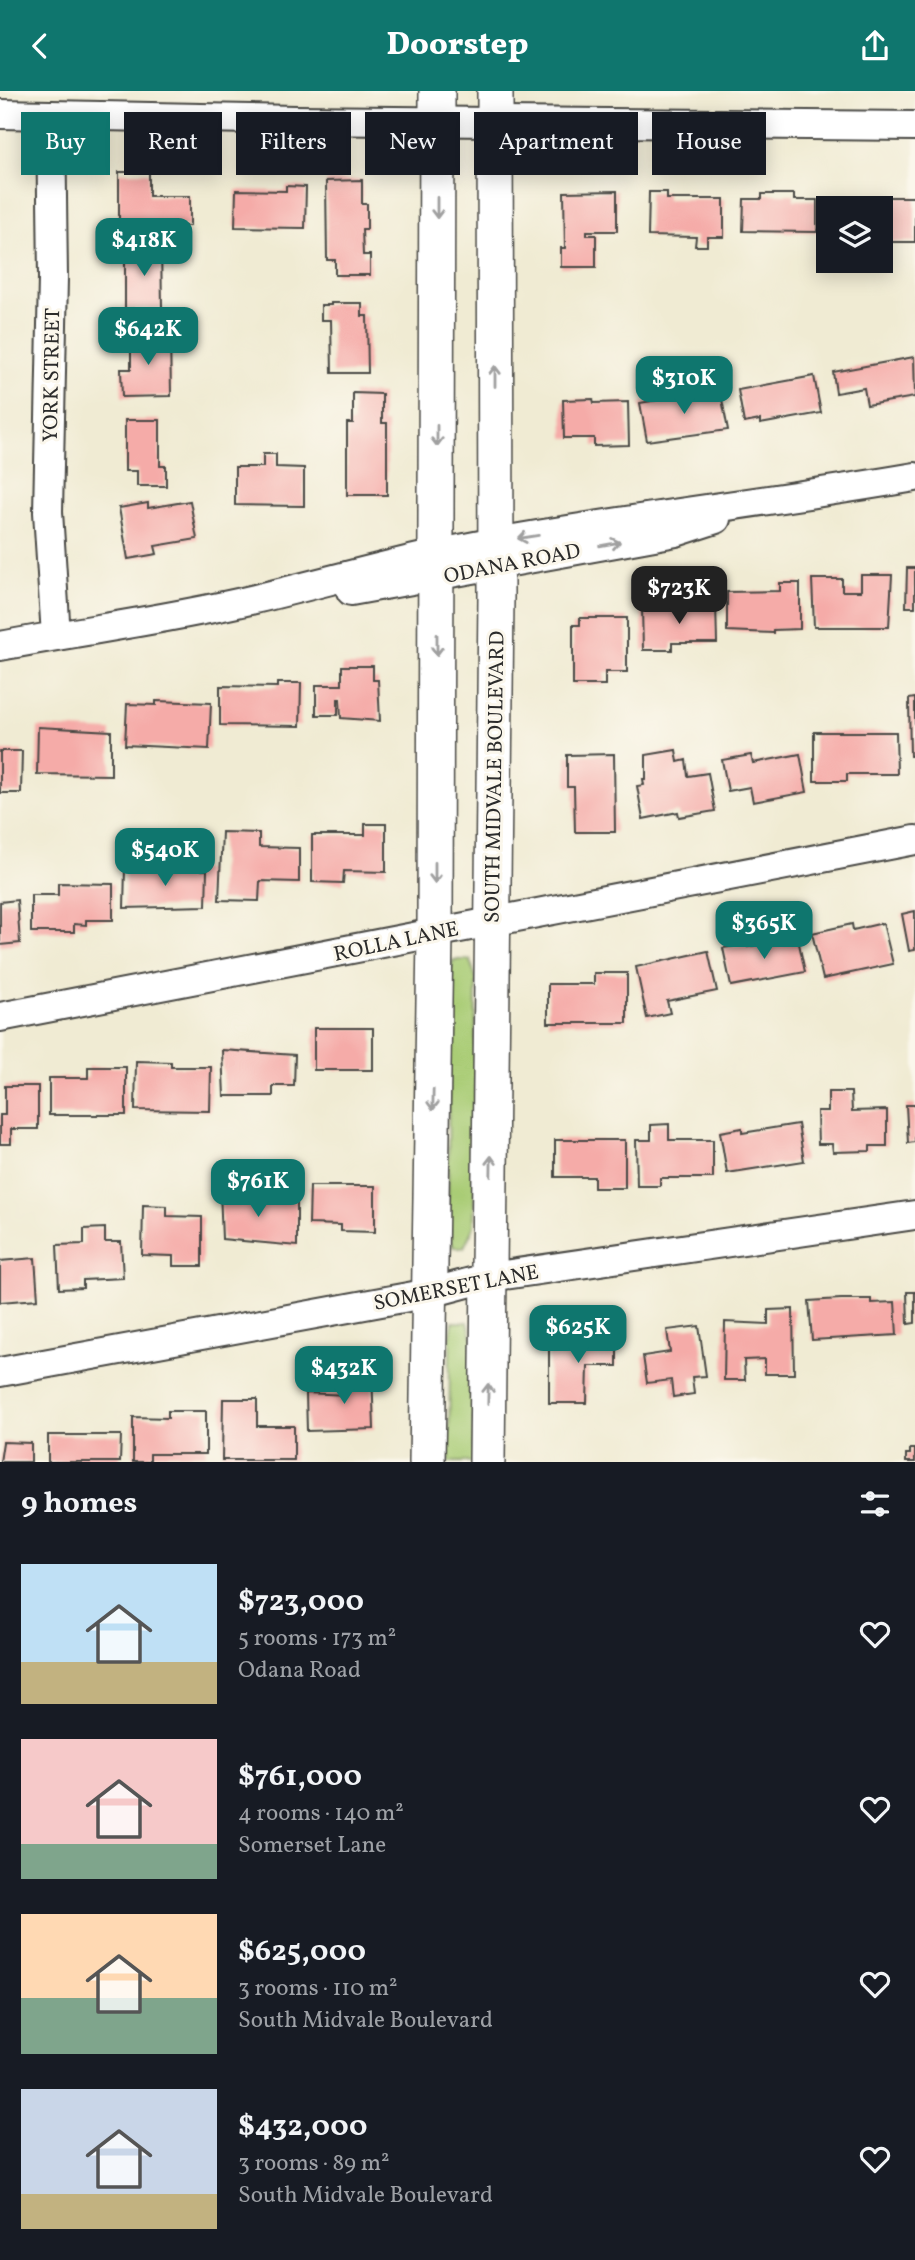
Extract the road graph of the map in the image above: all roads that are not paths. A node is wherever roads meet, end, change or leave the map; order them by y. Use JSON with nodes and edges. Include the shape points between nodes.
{"nodes":[{"id":1,"x":437,"y":105,"type":"edge"},
{"id":2,"x":495,"y":106,"type":"edge"},
{"id":3,"x":0,"y":114,"type":"edge"},
{"id":4,"x":21,"y":114,"type":"edge"},
{"id":5,"x":110,"y":116,"type":"edge"},
{"id":6,"x":915,"y":126,"type":"edge"},
{"id":7,"x":51,"y":175,"type":"edge"},
{"id":8,"x":915,"y":477,"type":"edge"},
{"id":9,"x":495,"y":553,"type":"junction"},
{"id":10,"x":437,"y":566,"type":"junction"},
{"id":11,"x":56,"y":636,"type":"junction"},
{"id":12,"x":0,"y":646,"type":"edge"},
{"id":13,"x":915,"y":840,"type":"edge"},
{"id":14,"x":493,"y":919,"type":"junction"},
{"id":15,"x":435,"y":935,"type":"junction"},
{"id":16,"x":0,"y":1017,"type":"edge"},
{"id":17,"x":915,"y":1215,"type":"edge"},
{"id":18,"x":490,"y":1277,"type":"junction"},
{"id":19,"x":430,"y":1293,"type":"junction"},
{"id":20,"x":0,"y":1372,"type":"edge"},
{"id":21,"x":427,"y":1462,"type":"edge"},
{"id":22,"x":487,"y":1462,"type":"edge"}],
"edges":[{"from":1,"to":2,"type":"street"},
{"from":1,"to":5,"type":"street","via":[[296,120]]},
{"from":1,"to":10,"type":"main road","one_way":true},
{"from":2,"to":6,"type":"street"},
{"from":9,"to":2,"type":"main road","name":"SOUTH MIDVALE BOULEVARD","one_way":true},
{"from":3,"to":4,"type":"street"},
{"from":7,"to":11,"type":"street","name":"YORK STREET","via":[[48,512]]},
{"from":8,"to":9,"type":"street","name":"ODANA ROAD","via":[[765,502],[676,532]]},
{"from":9,"to":10,"type":"street","name":"ODANA ROAD"},
{"from":9,"to":14,"type":"main road","name":"SOUTH MIDVALE BOULEVARD"},
{"from":10,"to":11,"type":"street","name":"ODANA ROAD"},
{"from":10,"to":15,"type":"main road","one_way":true},
{"from":11,"to":12,"type":"street","name":"ODANA ROAD"},
{"from":13,"to":14,"type":"street","name":"ROLLA LANE"},
{"from":14,"to":15,"type":"street","name":"ROLLA LANE"},
{"from":18,"to":14,"type":"main road","name":"SOUTH MIDVALE BOULEVARD","one_way":true},
{"from":15,"to":16,"type":"street","name":"ROLLA LANE"},
{"from":15,"to":19,"type":"main road","one_way":true},
{"from":17,"to":18,"type":"street","name":"SOMERSET LANE"},
{"from":18,"to":19,"type":"street","name":"SOMERSET LANE"},
{"from":22,"to":18,"type":"main road","name":"SOUTH MIDVALE BOULEVARD","one_way":true},
{"from":19,"to":20,"type":"street","name":"SOMERSET LANE"},
{"from":19,"to":21,"type":"main road"}]}
